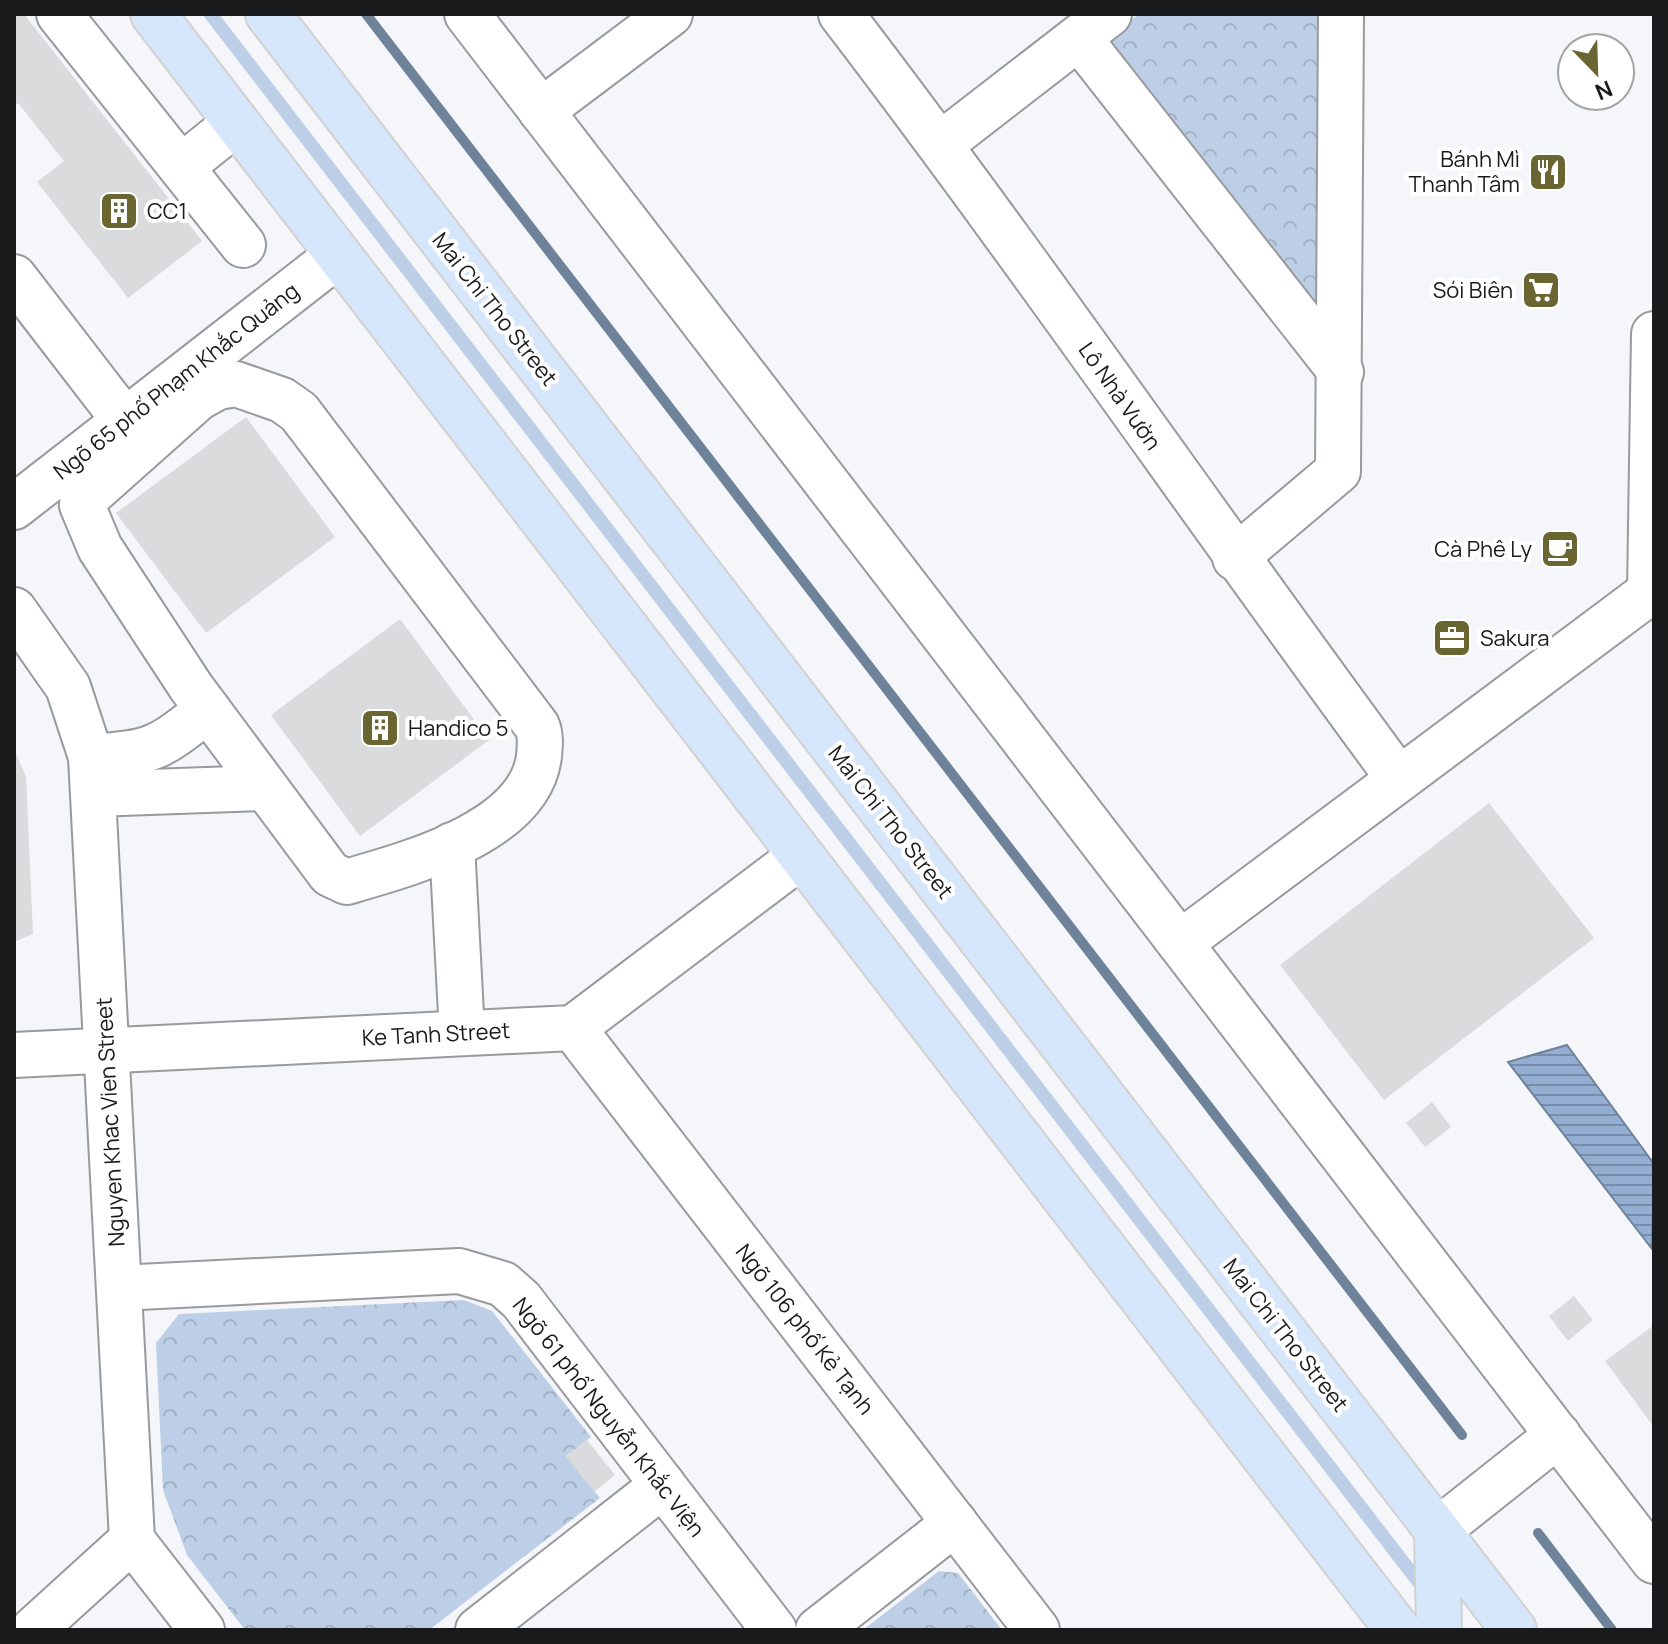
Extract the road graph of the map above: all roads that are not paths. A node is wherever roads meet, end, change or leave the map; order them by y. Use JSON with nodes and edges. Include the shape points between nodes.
{"nodes":[{"id":1,"x":153,"y":14,"type":"edge"},
{"id":2,"x":268,"y":14,"type":"edge"},
{"id":3,"x":467,"y":14,"type":"edge"},
{"id":4,"x":670,"y":14,"type":"edge"},
{"id":5,"x":841,"y":14,"type":"edge"},
{"id":6,"x":1341,"y":14,"type":"edge"},
{"id":7,"x":68,"y":17,"type":"edge"},
{"id":8,"x":1094,"y":26,"type":"edge"},
{"id":9,"x":541,"y":111,"type":"junction"},
{"id":10,"x":236,"y":123,"type":"junction"},
{"id":11,"x":941,"y":144,"type":"junction"},
{"id":12,"x":181,"y":167,"type":"junction"},
{"id":13,"x":243,"y":245,"type":"dead end"},
{"id":14,"x":338,"y":255,"type":"junction"},
{"id":15,"x":14,"y":277,"type":"edge"},
{"id":16,"x":1654,"y":334,"type":"edge"},
{"id":17,"x":1341,"y":372,"type":"junction"},
{"id":18,"x":125,"y":421,"type":"junction"},
{"id":19,"x":14,"y":507,"type":"edge"},
{"id":20,"x":1235,"y":558,"type":"junction"},
{"id":21,"x":1652,"y":594,"type":"edge"},
{"id":22,"x":14,"y":610,"type":"edge"},
{"id":23,"x":208,"y":710,"type":"junction"},
{"id":24,"x":92,"y":776,"type":"junction"},
{"id":25,"x":1399,"y":779,"type":"junction"},
{"id":26,"x":265,"y":788,"type":"junction"},
{"id":27,"x":452,"y":845,"type":"junction"},
{"id":28,"x":801,"y":856,"type":"junction"},
{"id":29,"x":1180,"y":943,"type":"junction"},
{"id":30,"x":573,"y":1028,"type":"junction"},
{"id":31,"x":462,"y":1033,"type":"junction"},
{"id":32,"x":106,"y":1050,"type":"junction"},
{"id":33,"x":14,"y":1055,"type":"edge"},
{"id":34,"x":119,"y":1288,"type":"junction"},
{"id":35,"x":1558,"y":1435,"type":"junction"},
{"id":36,"x":663,"y":1485,"type":"junction"},
{"id":37,"x":955,"y":1523,"type":"junction"},
{"id":38,"x":1437,"y":1531,"type":"junction"},
{"id":39,"x":132,"y":1540,"type":"junction"},
{"id":40,"x":1654,"y":1561,"type":"edge"},
{"id":41,"x":33,"y":1630,"type":"edge"},
{"id":42,"x":202,"y":1630,"type":"edge"},
{"id":43,"x":478,"y":1630,"type":"edge"},
{"id":44,"x":774,"y":1630,"type":"edge"},
{"id":45,"x":818,"y":1630,"type":"edge"},
{"id":46,"x":1037,"y":1630,"type":"edge"},
{"id":47,"x":1398,"y":1630,"type":"edge"},
{"id":48,"x":1439,"y":1630,"type":"edge"},
{"id":49,"x":1514,"y":1630,"type":"edge"}],
"edges":[{"from":1,"to":10,"type":"main road"},
{"from":2,"to":38,"type":"main road","name":"Mai Chi Tho Street"},
{"from":3,"to":9,"type":"street"},
{"from":4,"to":9,"type":"street"},
{"from":5,"to":11,"type":"street","name":"Lô Nhà Vườn"},
{"from":6,"to":17,"type":"street"},
{"from":7,"to":12,"type":"street"},
{"from":8,"to":11,"type":"street"},
{"from":8,"to":17,"type":"street"},
{"from":9,"to":29,"type":"street"},
{"from":10,"to":12,"type":"street"},
{"from":10,"to":14,"type":"main road"},
{"from":11,"to":20,"type":"street","name":"Lô Nhà Vườn"},
{"from":12,"to":13,"type":"street"},
{"from":14,"to":18,"type":"street","name":"Ngõ 65 phố Phạm Khắc Quảng"},
{"from":14,"to":28,"type":"main road"},
{"from":15,"to":18,"type":"street"},
{"from":16,"to":21,"type":"street"},
{"from":17,"to":20,"type":"street","via":[[1338,471]]},
{"from":18,"to":19,"type":"street","name":"Ngõ 65 phố Phạm Khắc Quảng"},
{"from":20,"to":25,"type":"street","name":"Lô Nhà Vườn"},
{"from":21,"to":25,"type":"street"},
{"from":22,"to":24,"type":"street","name":"Nguyen Khac Vien Street","via":[[68,687]]},
{"from":23,"to":24,"type":"street","via":[[155,749]]},
{"from":23,"to":26,"type":"street"},
{"from":23,"to":27,"type":"street","via":[[100,548],[82,505],[198,398],[236,384],[282,400],[299,412],[537,726],[537,773],[527,790],[502,816]]},
{"from":24,"to":26,"type":"street"},
{"from":24,"to":32,"type":"street","name":"Nguyen Khac Vien Street"},
{"from":25,"to":29,"type":"street"},
{"from":26,"to":27,"type":"street","via":[[330,874],[347,882]]},
{"from":27,"to":31,"type":"street"},
{"from":28,"to":30,"type":"street"},
{"from":28,"to":47,"type":"main road"},
{"from":29,"to":35,"type":"street"},
{"from":30,"to":31,"type":"street","name":"Ke Tanh Street"},
{"from":30,"to":37,"type":"street","name":"Ngõ 106 phố Kẻ Tạnh"},
{"from":31,"to":32,"type":"street","name":"Ke Tanh Street"},
{"from":32,"to":33,"type":"street","name":"Ke Tanh Street"},
{"from":32,"to":34,"type":"street","name":"Nguyen Khac Vien Street"},
{"from":34,"to":36,"type":"street","name":"Ngõ 61 phố Nguyễn Khắc Viện","via":[[459,1271],[482,1275],[521,1300]]},
{"from":34,"to":39,"type":"street","name":"Nguyen Khac Vien Street"},
{"from":35,"to":38,"type":"street"},
{"from":35,"to":40,"type":"street"},
{"from":36,"to":43,"type":"street"},
{"from":36,"to":44,"type":"street","name":"Ngõ 61 phố Nguyễn Khắc Viện"},
{"from":37,"to":45,"type":"street"},
{"from":37,"to":46,"type":"street","name":"Ngõ 106 phố Kẻ Tạnh"},
{"from":38,"to":48,"type":"main road"},
{"from":38,"to":49,"type":"main road","name":"Mai Chi Tho Street"},
{"from":39,"to":41,"type":"street"},
{"from":39,"to":42,"type":"street"}]}
